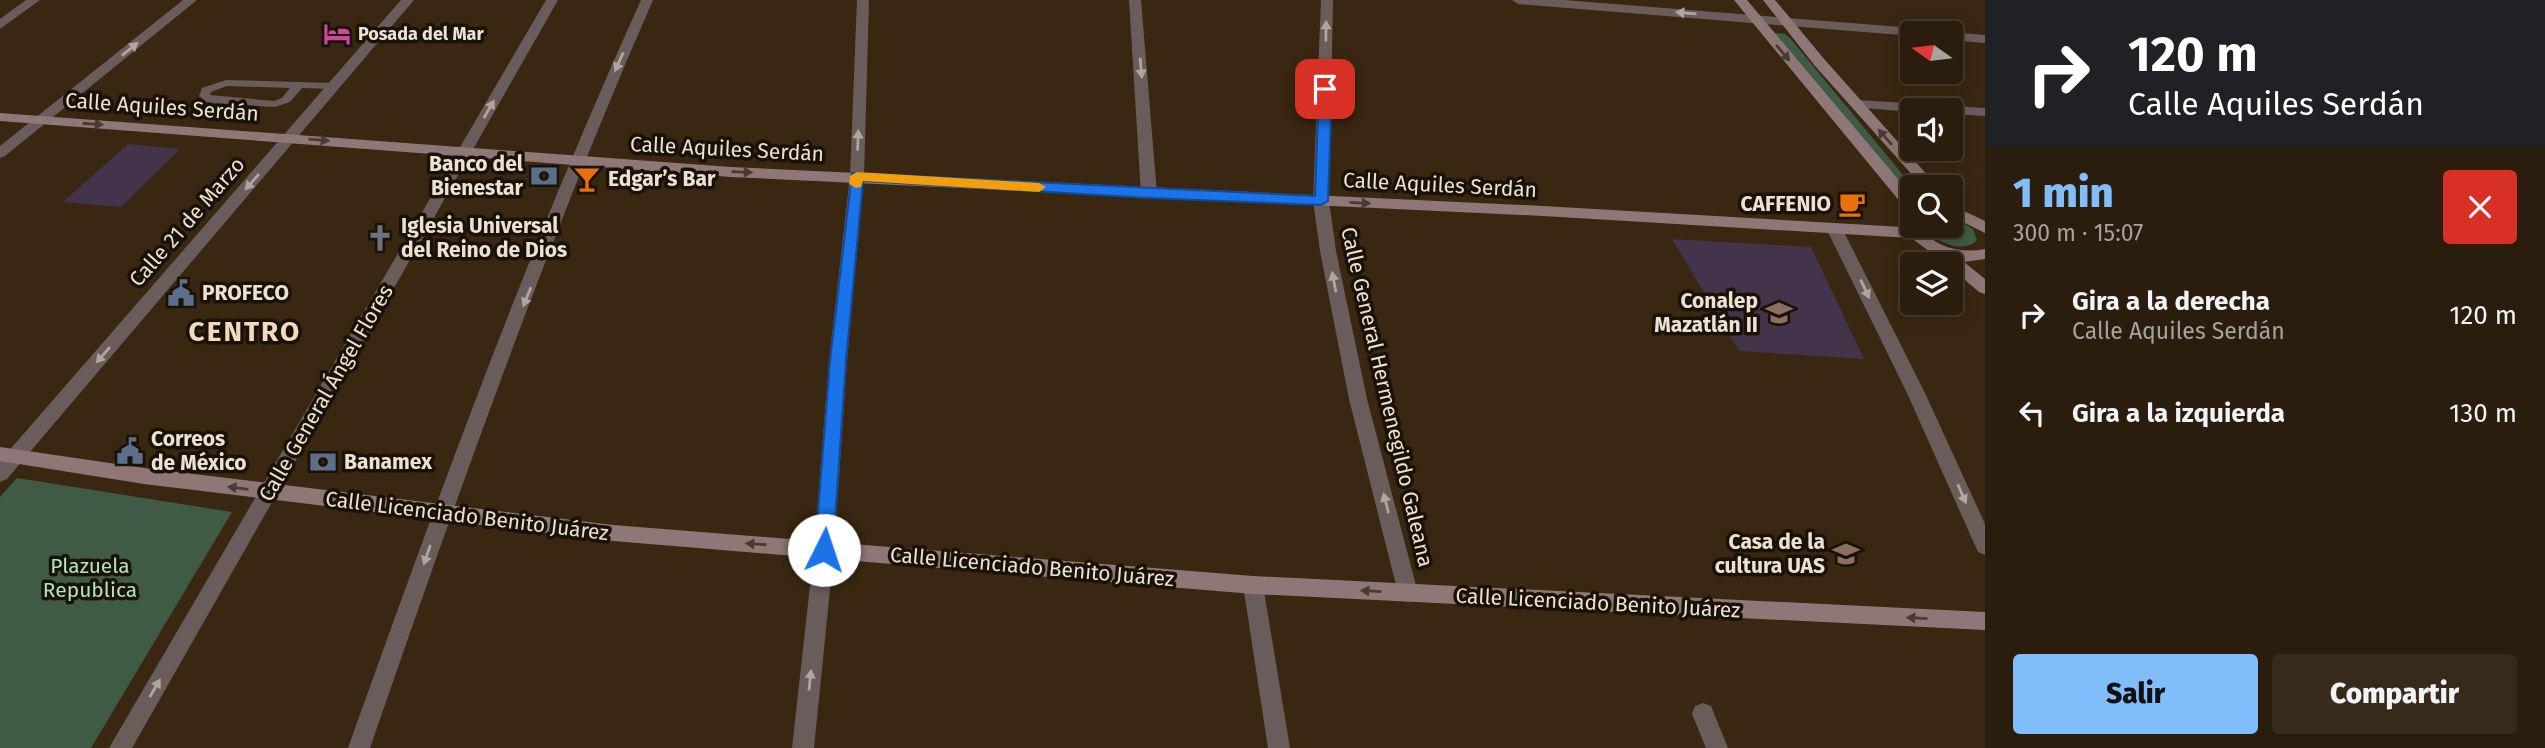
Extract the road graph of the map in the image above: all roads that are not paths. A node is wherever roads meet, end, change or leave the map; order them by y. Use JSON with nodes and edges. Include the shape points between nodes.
{"nodes":[{"id":1,"x":34,"y":0,"type":"edge"},
{"id":2,"x":191,"y":0,"type":"edge"},
{"id":3,"x":408,"y":0,"type":"edge"},
{"id":4,"x":552,"y":0,"type":"edge"},
{"id":5,"x":647,"y":0,"type":"edge"},
{"id":6,"x":863,"y":0,"type":"edge"},
{"id":7,"x":1135,"y":0,"type":"edge"},
{"id":8,"x":1327,"y":0,"type":"edge"},
{"id":9,"x":1518,"y":0,"type":"edge"},
{"id":10,"x":1740,"y":0,"type":"edge"},
{"id":11,"x":1769,"y":0,"type":"edge"},
{"id":12,"x":1754,"y":19,"type":"junction"},
{"id":13,"x":1787,"y":23,"type":"junction"},
{"id":14,"x":0,"y":24,"type":"edge"},
{"id":15,"x":1900,"y":31,"type":"edge"},
{"id":16,"x":1964,"y":37,"type":"edge"},
{"id":17,"x":1985,"y":38,"type":"edge"},
{"id":18,"x":298,"y":86,"type":"junction"},
{"id":19,"x":333,"y":86,"type":"junction"},
{"id":20,"x":1857,"y":104,"type":"junction"},
{"id":21,"x":1985,"y":112,"type":"edge"},
{"id":22,"x":0,"y":117,"type":"edge"},
{"id":23,"x":40,"y":120,"type":"junction"},
{"id":24,"x":290,"y":137,"type":"junction"},
{"id":25,"x":464,"y":152,"type":"junction"},
{"id":26,"x":0,"y":153,"type":"edge"},
{"id":27,"x":581,"y":161,"type":"junction"},
{"id":28,"x":1920,"y":175,"type":"edge"},
{"id":29,"x":857,"y":176,"type":"junction"},
{"id":30,"x":1900,"y":193,"type":"edge"},
{"id":31,"x":1149,"y":194,"type":"junction"},
{"id":32,"x":1321,"y":201,"type":"junction"},
{"id":33,"x":1963,"y":215,"type":"edge"},
{"id":34,"x":1983,"y":225,"type":"edge"},
{"id":35,"x":1834,"y":228,"type":"junction"},
{"id":36,"x":1900,"y":232,"type":"edge"},
{"id":37,"x":1922,"y":238,"type":"edge"},
{"id":38,"x":1940,"y":250,"type":"junction"},
{"id":39,"x":1985,"y":254,"type":"edge"},
{"id":40,"x":1985,"y":288,"type":"edge"},
{"id":41,"x":8,"y":455,"type":"edge"},
{"id":42,"x":0,"y":474,"type":"edge"},
{"id":43,"x":270,"y":492,"type":"junction"},
{"id":44,"x":442,"y":512,"type":"junction"},
{"id":45,"x":1985,"y":547,"type":"edge"},
{"id":46,"x":824,"y":550,"type":"junction"},
{"id":47,"x":1253,"y":585,"type":"junction"},
{"id":48,"x":1408,"y":593,"type":"junction"},
{"id":49,"x":1985,"y":621,"type":"edge"},
{"id":50,"x":1703,"y":714,"type":"dead end"},
{"id":51,"x":120,"y":748,"type":"edge"},
{"id":52,"x":359,"y":748,"type":"edge"},
{"id":53,"x":803,"y":748,"type":"edge"},
{"id":54,"x":1279,"y":748,"type":"edge"},
{"id":55,"x":1717,"y":748,"type":"edge"}],
"edges":[{"from":1,"to":14,"type":"street"},
{"from":23,"to":2,"type":"street","one_way":true},
{"from":3,"to":19,"type":"street","name":"Calle 21 de Marzo"},
{"from":25,"to":4,"type":"street","name":"Calle General Ángel Flores","one_way":true},
{"from":5,"to":27,"type":"street","one_way":true},
{"from":29,"to":6,"type":"street","one_way":true},
{"from":7,"to":31,"type":"street","one_way":true},
{"from":32,"to":8,"type":"street","name":"Calle General Hermenegildo Galeana","one_way":true},
{"from":12,"to":9,"type":"street","one_way":true},
{"from":10,"to":12,"type":"street"},
{"from":11,"to":13,"type":"street"},
{"from":12,"to":13,"type":"street"},
{"from":12,"to":30,"type":"street","one_way":true},
{"from":13,"to":15,"type":"street"},
{"from":13,"to":20,"type":"street"},
{"from":16,"to":17,"type":"street"},
{"from":18,"to":18,"type":"lane","via":[[226,83],[206,90],[204,96],[208,100],[275,104],[286,100]]},
{"from":18,"to":19,"type":"lane"},
{"from":19,"to":24,"type":"street","name":"Calle 21 de Marzo"},
{"from":20,"to":21,"type":"street"},
{"from":28,"to":20,"type":"street","one_way":true},
{"from":22,"to":23,"type":"street","name":"Calle Aquiles Serdán"},
{"from":23,"to":24,"type":"street","name":"Calle Aquiles Serdán","one_way":true},
{"from":23,"to":26,"type":"street"},
{"from":24,"to":25,"type":"street","name":"Calle Aquiles Serdán","one_way":true},
{"from":24,"to":41,"type":"street","name":"Calle 21 de Marzo","one_way":true},
{"from":25,"to":27,"type":"street","name":"Calle Aquiles Serdán"},
{"from":25,"to":43,"type":"street","name":"Calle General Ángel Flores"},
{"from":27,"to":29,"type":"street","name":"Calle Aquiles Serdán","one_way":true},
{"from":27,"to":44,"type":"street","one_way":true},
{"from":29,"to":31,"type":"street","name":"Calle Aquiles Serdán"},
{"from":29,"to":46,"type":"street"},
{"from":31,"to":32,"type":"street","name":"Calle Aquiles Serdán"},
{"from":32,"to":35,"type":"street","name":"Calle Aquiles Serdán","one_way":true},
{"from":48,"to":32,"type":"street","name":"Calle General Hermenegildo Galeana","one_way":true,"via":[[1345,335]]},
{"from":33,"to":34,"type":"street"},
{"from":35,"to":36,"type":"street","name":"Calle Aquiles Serdán"},
{"from":35,"to":45,"type":"street","one_way":true,"via":[[1916,393]]},
{"from":37,"to":38,"type":"street"},
{"from":38,"to":39,"type":"street","via":[[1969,257]]},
{"from":38,"to":40,"type":"street"},
{"from":41,"to":42,"type":"street","name":"Calle 21 de Marzo"},
{"from":43,"to":41,"type":"street","name":"Calle Licenciado Benito Juárez","one_way":true},
{"from":43,"to":44,"type":"street","name":"Calle Licenciado Benito Juárez"},
{"from":51,"to":43,"type":"street","name":"Calle General Ángel Flores","one_way":true},
{"from":46,"to":44,"type":"street","name":"Calle Licenciado Benito Juárez","one_way":true,"via":[[613,533]]},
{"from":44,"to":52,"type":"street","one_way":true},
{"from":46,"to":47,"type":"street","name":"Calle Licenciado Benito Juárez"},
{"from":53,"to":46,"type":"street","one_way":true},
{"from":48,"to":47,"type":"street","name":"Calle Licenciado Benito Juárez","one_way":true},
{"from":47,"to":54,"type":"street"},
{"from":49,"to":48,"type":"street","name":"Calle Licenciado Benito Juárez","one_way":true},
{"from":50,"to":55,"type":"street"}]}
